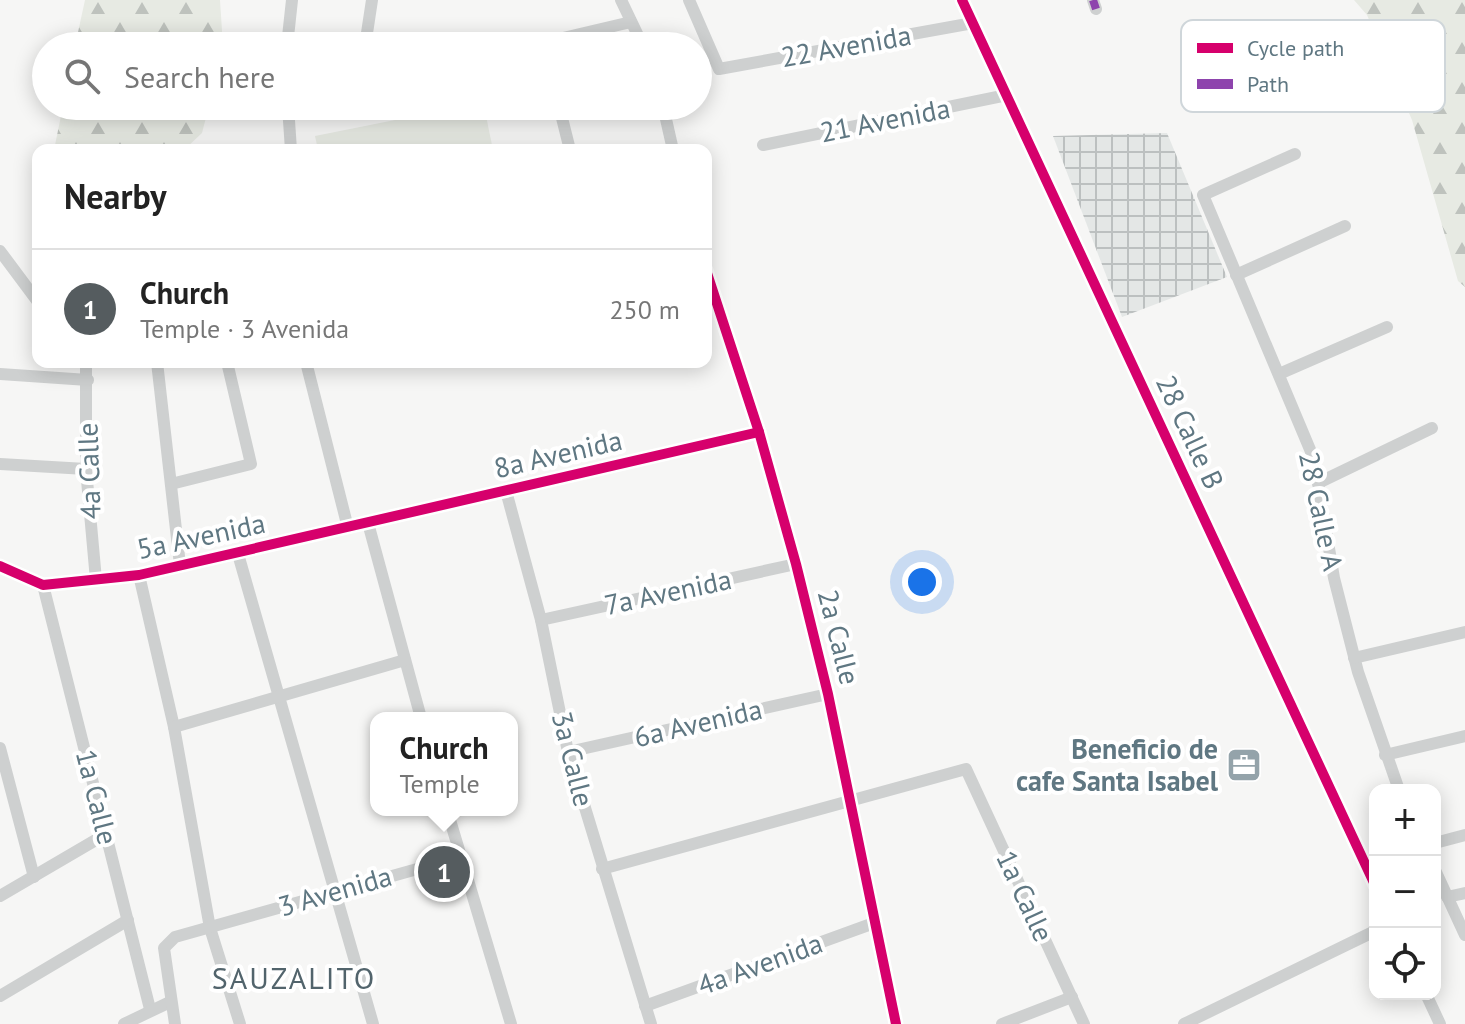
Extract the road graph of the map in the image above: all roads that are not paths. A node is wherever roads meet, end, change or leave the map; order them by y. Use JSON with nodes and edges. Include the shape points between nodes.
{"nodes":[{"id":1,"x":292,"y":0,"type":"edge"},
{"id":2,"x":372,"y":0,"type":"edge"},
{"id":3,"x":621,"y":0,"type":"edge"},
{"id":4,"x":689,"y":0,"type":"edge"},
{"id":5,"x":962,"y":0,"type":"edge"},
{"id":6,"x":631,"y":22,"type":"junction"},
{"id":7,"x":973,"y":23,"type":"junction"},
{"id":8,"x":289,"y":32,"type":"edge"},
{"id":9,"x":367,"y":32,"type":"edge"},
{"id":10,"x":591,"y":32,"type":"edge"},
{"id":11,"x":636,"y":32,"type":"edge"},
{"id":12,"x":703,"y":32,"type":"edge"},
{"id":13,"x":712,"y":53,"type":"edge"},
{"id":14,"x":1007,"y":95,"type":"junction"},
{"id":15,"x":289,"y":120,"type":"edge"},
{"id":16,"x":562,"y":120,"type":"edge"},
{"id":17,"x":666,"y":120,"type":"edge"},
{"id":18,"x":291,"y":144,"type":"edge"},
{"id":19,"x":568,"y":144,"type":"edge"},
{"id":20,"x":672,"y":144,"type":"edge"},
{"id":21,"x":763,"y":145,"type":"dead end"},
{"id":22,"x":1295,"y":154,"type":"dead end"},
{"id":23,"x":1345,"y":226,"type":"dead end"},
{"id":24,"x":0,"y":251,"type":"edge"},
{"id":25,"x":1236,"y":275,"type":"junction"},
{"id":26,"x":32,"y":294,"type":"edge"},
{"id":27,"x":712,"y":308,"type":"edge"},
{"id":28,"x":1387,"y":327,"type":"dead end"},
{"id":29,"x":87,"y":368,"type":"edge"},
{"id":30,"x":158,"y":368,"type":"edge"},
{"id":31,"x":228,"y":368,"type":"edge"},
{"id":32,"x":308,"y":368,"type":"edge"},
{"id":33,"x":0,"y":374,"type":"edge"},
{"id":34,"x":1279,"y":374,"type":"junction"},
{"id":35,"x":88,"y":380,"type":"junction"},
{"id":36,"x":1432,"y":428,"type":"dead end"},
{"id":37,"x":759,"y":432,"type":"junction"},
{"id":38,"x":0,"y":464,"type":"edge"},
{"id":39,"x":86,"y":469,"type":"junction"},
{"id":40,"x":1318,"y":483,"type":"junction"},
{"id":41,"x":171,"y":484,"type":"junction"},
{"id":42,"x":506,"y":491,"type":"junction"},
{"id":43,"x":368,"y":523,"type":"junction"},
{"id":44,"x":348,"y":528,"type":"junction"},
{"id":45,"x":238,"y":554,"type":"junction"},
{"id":46,"x":796,"y":564,"type":"junction"},
{"id":47,"x":180,"y":565,"type":"junction"},
{"id":48,"x":0,"y":566,"type":"edge"},
{"id":49,"x":139,"y":575,"type":"junction"},
{"id":50,"x":96,"y":580,"type":"junction"},
{"id":51,"x":43,"y":585,"type":"junction"},
{"id":52,"x":541,"y":620,"type":"junction"},
{"id":53,"x":1465,"y":632,"type":"edge"},
{"id":54,"x":1354,"y":658,"type":"junction"},
{"id":55,"x":405,"y":660,"type":"junction"},
{"id":56,"x":278,"y":694,"type":"junction"},
{"id":57,"x":828,"y":694,"type":"junction"},
{"id":58,"x":419,"y":712,"type":"edge"},
{"id":59,"x":174,"y":727,"type":"junction"},
{"id":60,"x":1465,"y":736,"type":"edge"},
{"id":61,"x":0,"y":748,"type":"edge"},
{"id":62,"x":568,"y":752,"type":"junction"},
{"id":63,"x":1385,"y":755,"type":"junction"},
{"id":64,"x":1397,"y":784,"type":"edge"},
{"id":65,"x":850,"y":800,"type":"junction"},
{"id":66,"x":449,"y":816,"type":"edge"},
{"id":67,"x":106,"y":834,"type":"junction"},
{"id":68,"x":1465,"y":835,"type":"edge"},
{"id":69,"x":1441,"y":841,"type":"edge"},
{"id":70,"x":460,"y":857,"type":"junction"},
{"id":71,"x":602,"y":869,"type":"junction"},
{"id":72,"x":1369,"y":872,"type":"edge"},
{"id":73,"x":34,"y":877,"type":"junction"},
{"id":74,"x":1441,"y":884,"type":"edge"},
{"id":75,"x":333,"y":890,"type":"junction"},
{"id":76,"x":1465,"y":893,"type":"edge"},
{"id":77,"x":0,"y":896,"type":"edge"},
{"id":78,"x":1447,"y":897,"type":"junction"},
{"id":79,"x":128,"y":920,"type":"junction"},
{"id":80,"x":874,"y":923,"type":"junction"},
{"id":81,"x":210,"y":928,"type":"junction"},
{"id":82,"x":1369,"y":934,"type":"edge"},
{"id":83,"x":1465,"y":935,"type":"edge"},
{"id":84,"x":0,"y":996,"type":"edge"},
{"id":85,"x":1072,"y":997,"type":"junction"},
{"id":86,"x":1429,"y":1000,"type":"edge"},
{"id":87,"x":170,"y":1002,"type":"junction"},
{"id":88,"x":645,"y":1006,"type":"junction"},
{"id":89,"x":150,"y":1009,"type":"junction"},
{"id":90,"x":124,"y":1024,"type":"edge"},
{"id":91,"x":175,"y":1024,"type":"edge"},
{"id":92,"x":240,"y":1024,"type":"edge"},
{"id":93,"x":373,"y":1024,"type":"edge"},
{"id":94,"x":511,"y":1024,"type":"edge"},
{"id":95,"x":651,"y":1024,"type":"edge"},
{"id":96,"x":896,"y":1024,"type":"edge"},
{"id":97,"x":1002,"y":1024,"type":"edge"},
{"id":98,"x":1084,"y":1024,"type":"edge"},
{"id":99,"x":1184,"y":1024,"type":"edge"},
{"id":100,"x":1440,"y":1024,"type":"edge"}],
"edges":[{"from":1,"to":8,"type":"street"},
{"from":2,"to":9,"type":"street"},
{"from":3,"to":6,"type":"street"},
{"from":4,"to":12,"type":"street","name":"22 Avenida"},
{"from":5,"to":7,"type":"street","name":"28 Calle B"},
{"from":6,"to":10,"type":"street"},
{"from":6,"to":11,"type":"street"},
{"from":7,"to":13,"type":"street","name":"22 Avenida","via":[[719,69]]},
{"from":7,"to":14,"type":"street","name":"28 Calle B"},
{"from":14,"to":21,"type":"street","name":"21 Avenida"},
{"from":14,"to":72,"type":"street","name":"28 Calle B"},
{"from":15,"to":18,"type":"street"},
{"from":16,"to":19,"type":"street"},
{"from":17,"to":20,"type":"street"},
{"from":22,"to":25,"type":"street","name":"28 Calle A","via":[[1203,195]]},
{"from":23,"to":25,"type":"street"},
{"from":24,"to":26,"type":"street"},
{"from":25,"to":34,"type":"street","name":"28 Calle A"},
{"from":27,"to":37,"type":"street","name":"2a Calle"},
{"from":28,"to":34,"type":"street"},
{"from":29,"to":35,"type":"street","name":"4a Calle"},
{"from":30,"to":41,"type":"street"},
{"from":31,"to":41,"type":"street","via":[[250,466]]},
{"from":32,"to":44,"type":"street"},
{"from":33,"to":35,"type":"street"},
{"from":34,"to":40,"type":"street","name":"28 Calle A","via":[[1314,459]]},
{"from":35,"to":39,"type":"street","name":"4a Calle"},
{"from":36,"to":40,"type":"street"},
{"from":37,"to":42,"type":"street","name":"8a Avenida"},
{"from":37,"to":46,"type":"street","name":"2a Calle"},
{"from":38,"to":39,"type":"street"},
{"from":39,"to":50,"type":"street","name":"4a Calle"},
{"from":40,"to":54,"type":"street","name":"28 Calle A"},
{"from":41,"to":47,"type":"street"},
{"from":42,"to":43,"type":"street","name":"8a Avenida"},
{"from":42,"to":52,"type":"street","name":"3a Calle"},
{"from":43,"to":44,"type":"street","name":"5a Avenida"},
{"from":43,"to":55,"type":"street"},
{"from":44,"to":45,"type":"street","name":"5a Avenida"},
{"from":45,"to":47,"type":"street","name":"5a Avenida"},
{"from":45,"to":56,"type":"street"},
{"from":46,"to":52,"type":"street","name":"7a Avenida"},
{"from":46,"to":57,"type":"street","name":"2a Calle"},
{"from":47,"to":49,"type":"street","name":"5a Avenida"},
{"from":48,"to":51,"type":"street"},
{"from":49,"to":50,"type":"street","name":"5a Avenida"},
{"from":49,"to":59,"type":"street"},
{"from":50,"to":51,"type":"street","name":"5a Avenida"},
{"from":51,"to":67,"type":"street","name":"1a Calle"},
{"from":52,"to":62,"type":"street","name":"3a Calle"},
{"from":53,"to":54,"type":"street"},
{"from":54,"to":63,"type":"street","name":"28 Calle A"},
{"from":55,"to":56,"type":"street"},
{"from":55,"to":58,"type":"street"},
{"from":56,"to":59,"type":"street"},
{"from":56,"to":75,"type":"street"},
{"from":57,"to":62,"type":"street","name":"6a Avenida"},
{"from":57,"to":65,"type":"street","name":"2a Calle"},
{"from":59,"to":81,"type":"street"},
{"from":60,"to":63,"type":"street"},
{"from":61,"to":73,"type":"street"},
{"from":62,"to":71,"type":"street","name":"3a Calle"},
{"from":63,"to":64,"type":"street","name":"28 Calle A"},
{"from":65,"to":71,"type":"street"},
{"from":65,"to":80,"type":"street","name":"2a Calle"},
{"from":65,"to":85,"type":"street","name":"1a Calle","via":[[966,769]]},
{"from":66,"to":70,"type":"street"},
{"from":67,"to":73,"type":"street"},
{"from":67,"to":79,"type":"street","name":"1a Calle"},
{"from":68,"to":69,"type":"street"},
{"from":70,"to":75,"type":"street","name":"3 Avenida"},
{"from":70,"to":94,"type":"street"},
{"from":71,"to":88,"type":"street","name":"3a Calle"},
{"from":73,"to":77,"type":"street"},
{"from":74,"to":78,"type":"street"},
{"from":75,"to":81,"type":"street","name":"3 Avenida"},
{"from":75,"to":93,"type":"street"},
{"from":76,"to":78,"type":"street"},
{"from":78,"to":83,"type":"street"},
{"from":79,"to":84,"type":"street"},
{"from":79,"to":89,"type":"street","name":"1a Calle"},
{"from":80,"to":88,"type":"street","name":"4a Avenida"},
{"from":80,"to":96,"type":"street","name":"2a Calle"},
{"from":81,"to":87,"type":"street","name":"3 Avenida","via":[[175,937],[164,948]]},
{"from":81,"to":92,"type":"street"},
{"from":82,"to":99,"type":"street"},
{"from":85,"to":97,"type":"street"},
{"from":85,"to":98,"type":"street","name":"1a Calle"},
{"from":86,"to":100,"type":"street"},
{"from":87,"to":89,"type":"street"},
{"from":87,"to":91,"type":"street"},
{"from":88,"to":95,"type":"street","name":"3a Calle"},
{"from":89,"to":90,"type":"street"}]}
